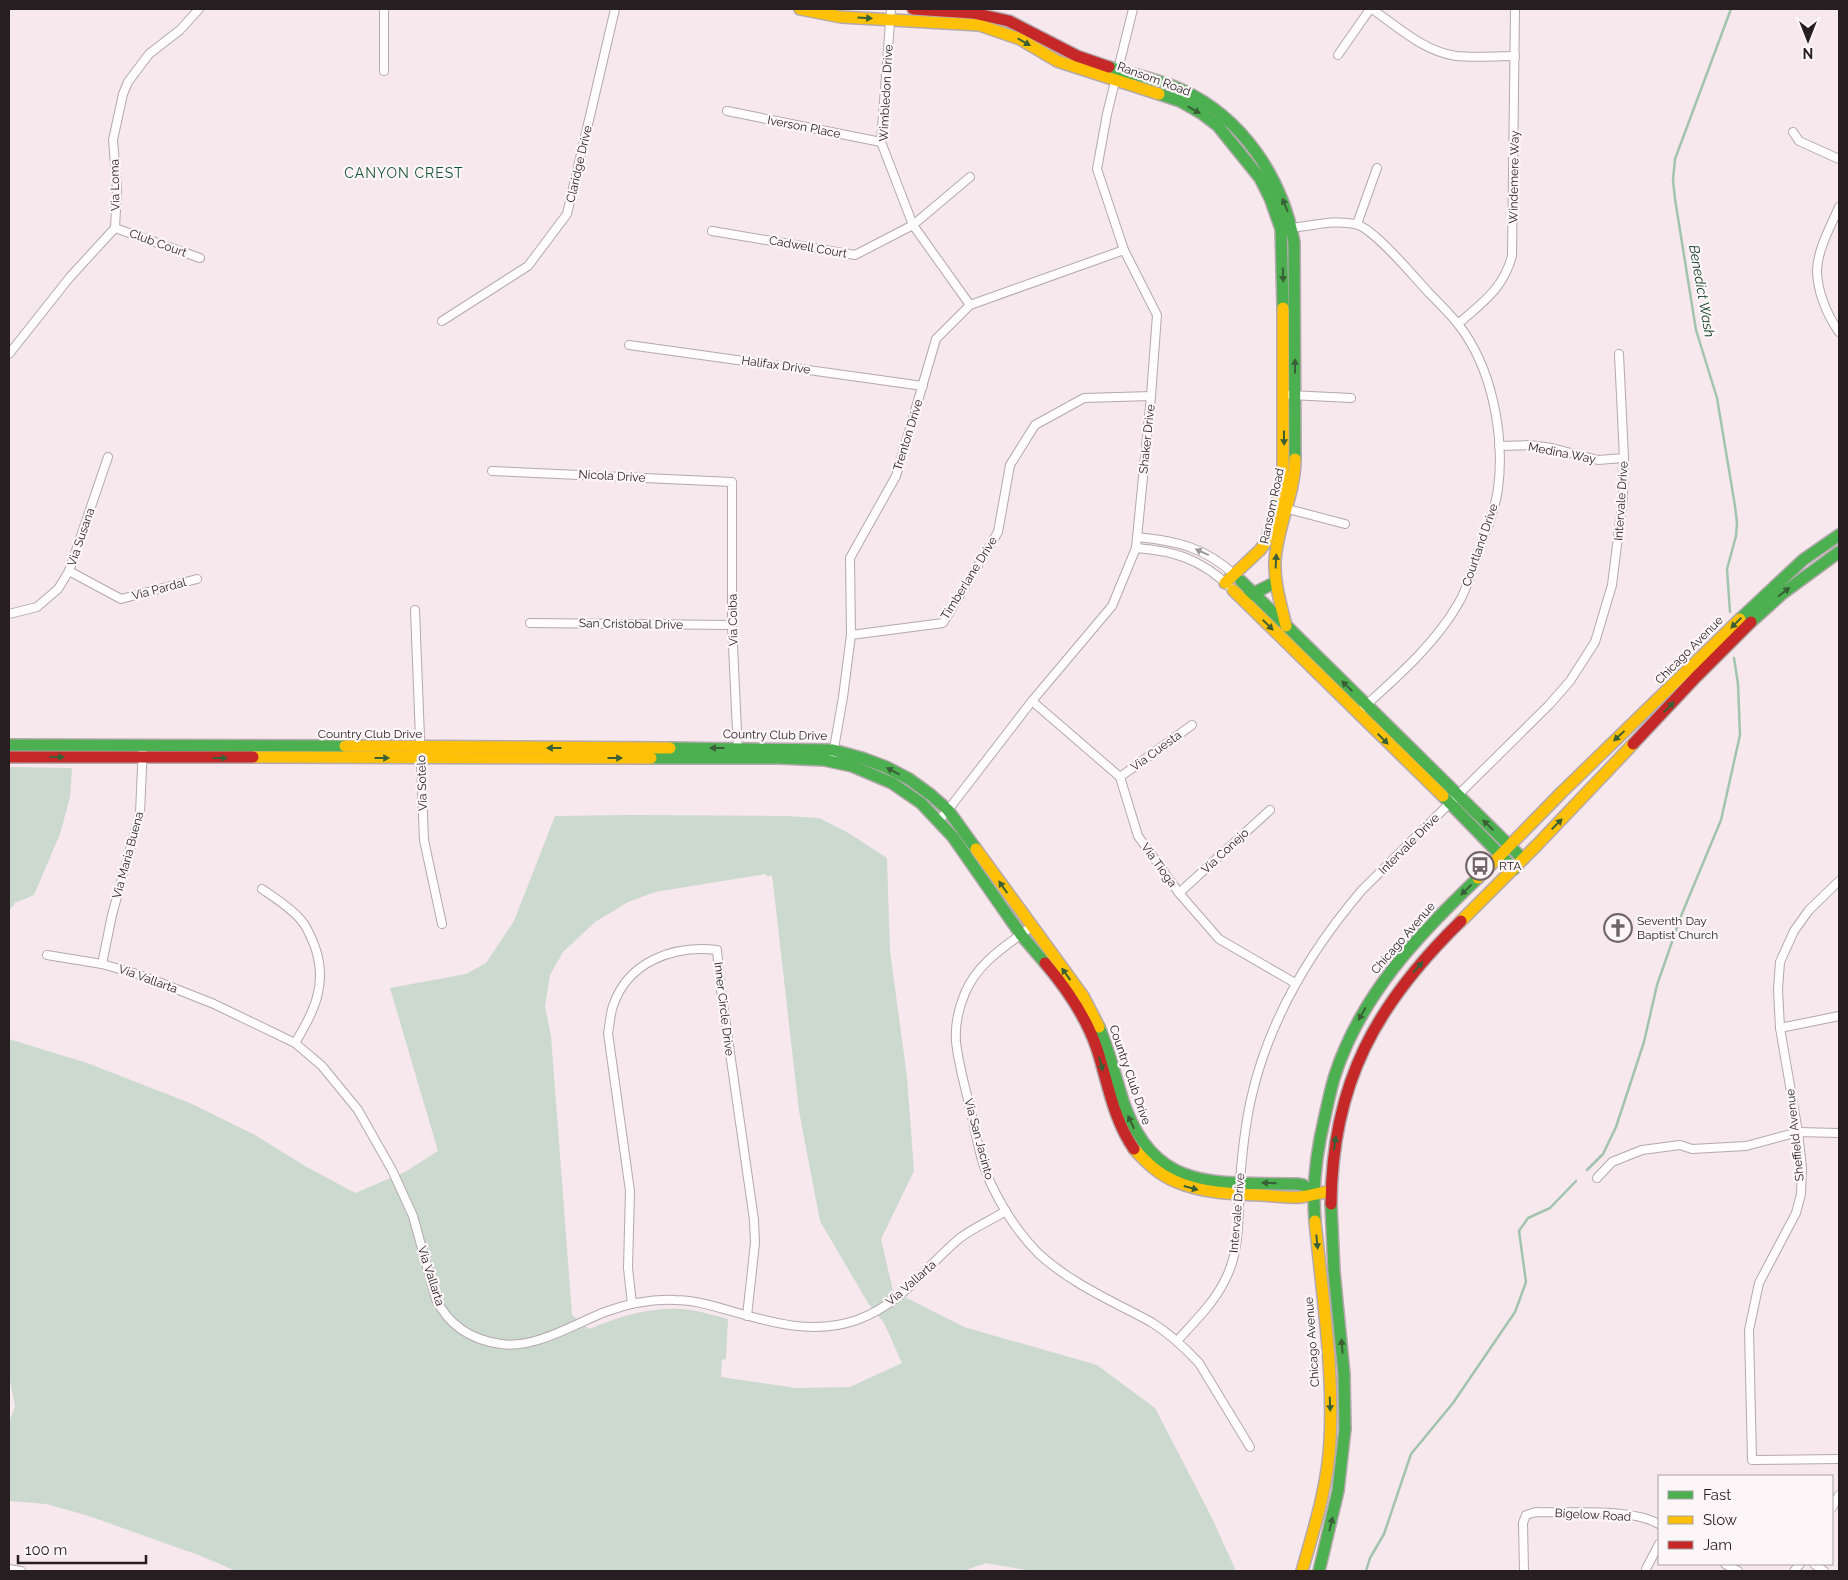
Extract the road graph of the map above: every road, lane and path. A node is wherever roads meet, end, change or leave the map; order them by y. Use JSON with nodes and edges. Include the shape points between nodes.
{"nodes":[{"id":1,"x":200,"y":9,"type":"edge"},
{"id":2,"x":384,"y":9,"type":"edge"},
{"id":3,"x":615,"y":9,"type":"edge"},
{"id":4,"x":800,"y":9,"type":"edge"},
{"id":5,"x":913,"y":9,"type":"edge"},
{"id":6,"x":1133,"y":9,"type":"edge"},
{"id":7,"x":1371,"y":9,"type":"edge"},
{"id":8,"x":1515,"y":9,"type":"edge"},
{"id":9,"x":891,"y":15,"type":"edge"},
{"id":10,"x":1338,"y":55,"type":"dead end"},
{"id":11,"x":1515,"y":56,"type":"junction"},
{"id":12,"x":384,"y":71,"type":"dead end"},
{"id":13,"x":1117,"y":75,"type":"junction"},
{"id":14,"x":727,"y":111,"type":"dead end"},
{"id":15,"x":1793,"y":132,"type":"dead end"},
{"id":16,"x":880,"y":142,"type":"junction"},
{"id":17,"x":1839,"y":159,"type":"edge"},
{"id":18,"x":1377,"y":168,"type":"dead end"},
{"id":19,"x":970,"y":178,"type":"dead end"},
{"id":20,"x":1839,"y":207,"type":"edge"},
{"id":21,"x":1357,"y":224,"type":"junction"},
{"id":22,"x":913,"y":225,"type":"junction"},
{"id":23,"x":115,"y":228,"type":"junction"},
{"id":24,"x":1287,"y":228,"type":"junction"},
{"id":25,"x":712,"y":231,"type":"dead end"},
{"id":26,"x":1124,"y":250,"type":"junction"},
{"id":27,"x":200,"y":258,"type":"dead end"},
{"id":28,"x":970,"y":304,"type":"junction"},
{"id":29,"x":442,"y":321,"type":"dead end"},
{"id":30,"x":1458,"y":324,"type":"junction"},
{"id":31,"x":1839,"y":332,"type":"edge"},
{"id":32,"x":629,"y":345,"type":"dead end"},
{"id":33,"x":9,"y":354,"type":"edge"},
{"id":34,"x":1619,"y":354,"type":"dead end"},
{"id":35,"x":923,"y":386,"type":"junction"},
{"id":36,"x":1289,"y":395,"type":"junction"},
{"id":37,"x":1151,"y":396,"type":"junction"},
{"id":38,"x":1351,"y":398,"type":"dead end"},
{"id":39,"x":1499,"y":446,"type":"junction"},
{"id":40,"x":108,"y":457,"type":"dead end"},
{"id":41,"x":1624,"y":458,"type":"junction"},
{"id":42,"x":492,"y":471,"type":"dead end"},
{"id":43,"x":732,"y":482,"type":"joint"},
{"id":44,"x":1281,"y":508,"type":"junction"},
{"id":45,"x":1345,"y":524,"type":"dead end"},
{"id":46,"x":1839,"y":535,"type":"edge"},
{"id":47,"x":1137,"y":537,"type":"junction"},
{"id":48,"x":1136,"y":548,"type":"junction"},
{"id":49,"x":1839,"y":552,"type":"edge"},
{"id":50,"x":69,"y":571,"type":"junction"},
{"id":51,"x":1237,"y":577,"type":"junction"},
{"id":52,"x":197,"y":579,"type":"dead end"},
{"id":53,"x":1276,"y":582,"type":"junction"},
{"id":54,"x":1233,"y":590,"type":"junction"},
{"id":55,"x":1253,"y":594,"type":"junction"},
{"id":56,"x":415,"y":610,"type":"dead end"},
{"id":57,"x":9,"y":614,"type":"edge"},
{"id":58,"x":530,"y":623,"type":"dead end"},
{"id":59,"x":732,"y":625,"type":"junction"},
{"id":60,"x":1286,"y":626,"type":"junction"},
{"id":61,"x":851,"y":635,"type":"junction"},
{"id":62,"x":1032,"y":701,"type":"junction"},
{"id":63,"x":1362,"y":710,"type":"junction"},
{"id":64,"x":1192,"y":724,"type":"dead end"},
{"id":65,"x":9,"y":746,"type":"edge"},
{"id":66,"x":143,"y":746,"type":"junction"},
{"id":67,"x":421,"y":753,"type":"junction"},
{"id":68,"x":738,"y":753,"type":"junction"},
{"id":69,"x":832,"y":755,"type":"junction"},
{"id":70,"x":9,"y":757,"type":"edge"},
{"id":71,"x":142,"y":758,"type":"junction"},
{"id":72,"x":1120,"y":777,"type":"junction"},
{"id":73,"x":1454,"y":798,"type":"junction"},
{"id":74,"x":948,"y":810,"type":"junction"},
{"id":75,"x":1270,"y":810,"type":"dead end"},
{"id":76,"x":939,"y":820,"type":"junction"},
{"id":77,"x":1510,"y":846,"type":"junction"},
{"id":78,"x":1501,"y":856,"type":"junction"},
{"id":79,"x":1523,"y":859,"type":"junction"},
{"id":80,"x":1514,"y":870,"type":"junction"},
{"id":81,"x":1839,"y":881,"type":"edge"},
{"id":82,"x":262,"y":888,"type":"dead end"},
{"id":83,"x":1179,"y":893,"type":"junction"},
{"id":84,"x":442,"y":924,"type":"dead end"},
{"id":85,"x":1031,"y":927,"type":"junction"},
{"id":86,"x":1021,"y":934,"type":"junction"},
{"id":87,"x":47,"y":956,"type":"dead end"},
{"id":88,"x":102,"y":964,"type":"junction"},
{"id":89,"x":1295,"y":983,"type":"junction"},
{"id":90,"x":1839,"y":1016,"type":"edge"},
{"id":91,"x":1780,"y":1028,"type":"junction"},
{"id":92,"x":295,"y":1043,"type":"junction"},
{"id":93,"x":1798,"y":1132,"type":"junction"},
{"id":94,"x":1839,"y":1133,"type":"edge"},
{"id":95,"x":1597,"y":1178,"type":"dead end"},
{"id":96,"x":1240,"y":1182,"type":"junction"},
{"id":97,"x":1330,"y":1191,"type":"junction"},
{"id":98,"x":1315,"y":1193,"type":"junction"},
{"id":99,"x":1240,"y":1194,"type":"junction"},
{"id":100,"x":1006,"y":1211,"type":"junction"},
{"id":101,"x":632,"y":1304,"type":"junction"},
{"id":102,"x":747,"y":1316,"type":"junction"},
{"id":103,"x":1177,"y":1341,"type":"junction"},
{"id":104,"x":1250,"y":1447,"type":"dead end"},
{"id":105,"x":1839,"y":1459,"type":"edge"},
{"id":106,"x":1839,"y":1495,"type":"edge"},
{"id":107,"x":1833,"y":1506,"type":"edge"},
{"id":108,"x":1658,"y":1524,"type":"edge"},
{"id":109,"x":1658,"y":1546,"type":"edge"},
{"id":110,"x":9,"y":1568,"type":"edge"},
{"id":111,"x":1646,"y":1568,"type":"dead end"},
{"id":112,"x":21,"y":1571,"type":"edge"},
{"id":113,"x":1302,"y":1571,"type":"edge"},
{"id":114,"x":1319,"y":1571,"type":"edge"},
{"id":115,"x":1524,"y":1571,"type":"edge"}],
"edges":[{"from":1,"to":23,"type":"street","name":"Via Loma","via":[[180,30],[149,54],[123,94],[113,140],[117,189]]},
{"from":2,"to":12,"type":"street"},
{"from":3,"to":29,"type":"street","name":"Claridge Drive","via":[[567,214],[528,266]]},
{"from":4,"to":9,"type":"street","name":"Ransom Road","one_way":true,"via":[[841,17]]},
{"from":5,"to":13,"type":"street","name":"Ransom Road","via":[[980,14],[1008,21]]},
{"from":6,"to":13,"type":"street","name":"Shaker Drive"},
{"from":7,"to":10,"type":"street"},
{"from":7,"to":11,"type":"street","via":[[1420,43],[1440,51],[1456,56]]},
{"from":8,"to":11,"type":"street","name":"Windemere Way"},
{"from":9,"to":13,"type":"street","name":"Ransom Road","one_way":true,"via":[[1005,32],[1065,64]]},
{"from":9,"to":16,"type":"street","name":"Wimbledon Drive"},
{"from":11,"to":30,"type":"street","name":"Windemere Way","via":[[1512,256],[1501,284]]},
{"from":13,"to":24,"type":"street","name":"Ransom Road","via":[[1180,102],[1218,126],[1260,178]]},
{"from":13,"to":26,"type":"street","name":"Shaker Drive","via":[[1098,168]]},
{"from":14,"to":16,"type":"street","name":"Iverson Place"},
{"from":15,"to":17,"type":"street","via":[[1799,141]]},
{"from":16,"to":22,"type":"street","name":"Wimbledon Drive"},
{"from":18,"to":21,"type":"street"},
{"from":19,"to":22,"type":"street","name":"Cadwell Court"},
{"from":20,"to":31,"type":"street","via":[[1822,247],[1817,269],[1821,295]]},
{"from":21,"to":24,"type":"street","via":[[1323,223]]},
{"from":21,"to":30,"type":"street","name":"Courtland Drive","via":[[1378,238]]},
{"from":22,"to":25,"type":"street","name":"Cadwell Court","via":[[855,255]]},
{"from":22,"to":28,"type":"street","name":"Wimbledon Drive"},
{"from":23,"to":27,"type":"street","name":"Club Court"},
{"from":23,"to":33,"type":"street","name":"Via Loma","via":[[70,277]]},
{"from":24,"to":36,"type":"street","name":"Ransom Road","via":[[1283,269]]},
{"from":26,"to":28,"type":"street","name":"Trenton Drive"},
{"from":26,"to":37,"type":"street","name":"Shaker Drive","via":[[1157,315]]},
{"from":28,"to":35,"type":"street","name":"Trenton Drive","via":[[936,339]]},
{"from":30,"to":39,"type":"street","name":"Courtland Drive","via":[[1488,382]]},
{"from":32,"to":35,"type":"street","name":"Halifax Drive"},
{"from":34,"to":41,"type":"street","name":"Intervale Drive"},
{"from":35,"to":61,"type":"street","name":"Trenton Drive","via":[[896,476],[850,558]]},
{"from":36,"to":38,"type":"street"},
{"from":36,"to":44,"type":"street","name":"Ransom Road"},
{"from":37,"to":47,"type":"street","name":"Shaker Drive"},
{"from":37,"to":61,"type":"street","name":"Timberlane Drive","via":[[1084,398],[1035,425],[1010,465],[998,532],[943,623]]},
{"from":39,"to":41,"type":"street","name":"Medina Way","via":[[1530,445],[1598,460]]},
{"from":39,"to":63,"type":"street","name":"Courtland Drive","via":[[1498,490],[1492,517],[1459,603],[1409,666]]},
{"from":40,"to":50,"type":"street","name":"Via Susana"},
{"from":41,"to":73,"type":"street","name":"Intervale Drive","via":[[1623,497],[1612,585],[1595,642],[1570,681],[1549,705]]},
{"from":42,"to":43,"type":"street","name":"Nicola Drive"},
{"from":43,"to":59,"type":"street","name":"Via Coiba"},
{"from":44,"to":45,"type":"street"},
{"from":44,"to":51,"type":"street","name":"Ransom Road","via":[[1266,542]]},
{"from":53,"to":44,"type":"street","name":"Ransom Road","one_way":true},
{"from":46,"to":77,"type":"street","name":"Chicago Avenue","one_way":true,"via":[[1803,560],[1767,593]]},
{"from":47,"to":48,"type":"street","name":"Shaker Drive"},
{"from":51,"to":47,"type":"street","one_way":true,"via":[[1214,557],[1184,545]]},
{"from":48,"to":54,"type":"street","via":[[1196,561]]},
{"from":48,"to":62,"type":"street","name":"Shaker Drive","via":[[1112,606]]},
{"from":79,"to":49,"type":"street","name":"Chicago Avenue","one_way":true,"via":[[1714,659],[1777,598]]},
{"from":50,"to":52,"type":"street","name":"Via Pardal","via":[[121,599]]},
{"from":50,"to":57,"type":"street","name":"Via Susana","via":[[58,589],[36,607]]},
{"from":51,"to":54,"type":"street","name":"Ransom Road"},
{"from":51,"to":55,"type":"street"},
{"from":53,"to":55,"type":"street"},
{"from":53,"to":60,"type":"street","name":"Ransom Road"},
{"from":54,"to":55,"type":"street"},
{"from":54,"to":63,"type":"street","one_way":true},
{"from":55,"to":60,"type":"street"},
{"from":56,"to":67,"type":"street","name":"Via Sotelo"},
{"from":58,"to":59,"type":"street","name":"San Cristobal Drive"},
{"from":59,"to":68,"type":"street","name":"Via Coiba"},
{"from":63,"to":60,"type":"street","one_way":true},
{"from":61,"to":69,"type":"street","name":"Trenton Drive"},
{"from":62,"to":72,"type":"street"},
{"from":62,"to":74,"type":"street","name":"Shaker Drive"},
{"from":63,"to":73,"type":"street"},
{"from":64,"to":72,"type":"street","name":"Via Cuesta"},
{"from":65,"to":66,"type":"street","name":"Country Club Drive"},
{"from":66,"to":67,"type":"street","name":"Country Club Drive"},
{"from":66,"to":71,"type":"street","name":"Via Maria Buena"},
{"from":67,"to":68,"type":"street","name":"Country Club Drive"},
{"from":71,"to":67,"type":"street","name":"Country Club Drive","one_way":true},
{"from":67,"to":84,"type":"street","name":"Via Sotelo","via":[[424,840]]},
{"from":68,"to":69,"type":"street","name":"Country Club Drive","via":[[786,748]]},
{"from":74,"to":69,"type":"street","name":"Country Club Drive","one_way":true,"via":[[909,779],[886,767]]},
{"from":69,"to":76,"type":"street","name":"Country Club Drive","via":[[900,787]]},
{"from":70,"to":71,"type":"street","name":"Country Club Drive","one_way":true},
{"from":71,"to":88,"type":"street","name":"Via Maria Buena","via":[[140,812],[116,897]]},
{"from":72,"to":83,"type":"street","name":"Via Tioga","via":[[1138,836]]},
{"from":77,"to":73,"type":"street","one_way":true},
{"from":73,"to":78,"type":"street"},
{"from":73,"to":89,"type":"street","name":"Intervale Drive","via":[[1362,890],[1335,922]]},
{"from":74,"to":76,"type":"street","name":"Shaker Drive"},
{"from":85,"to":74,"type":"street","name":"Country Club Drive","one_way":true},
{"from":75,"to":83,"type":"street","name":"Via Conejo"},
{"from":76,"to":86,"type":"street","name":"Country Club Drive"},
{"from":77,"to":78,"type":"street","name":"Chicago Avenue"},
{"from":77,"to":79,"type":"street"},
{"from":78,"to":80,"type":"street"},
{"from":78,"to":98,"type":"street","name":"Chicago Avenue","one_way":true,"via":[[1403,955],[1359,1019],[1335,1075],[1321,1128]]},
{"from":79,"to":80,"type":"street","name":"Chicago Avenue"},
{"from":97,"to":80,"type":"street","name":"Chicago Avenue","one_way":true,"via":[[1336,1134],[1349,1084],[1372,1032],[1413,971]]},
{"from":81,"to":91,"type":"street","name":"Sheffield Avenue","via":[[1809,910],[1794,931],[1780,962]]},
{"from":82,"to":92,"type":"street","via":[[302,921],[319,957],[321,970],[317,1000]]},
{"from":83,"to":89,"type":"street","name":"Via Tioga","via":[[1219,939]]},
{"from":85,"to":86,"type":"street","name":"Via San Jacinto"},
{"from":96,"to":85,"type":"street","name":"Country Club Drive","one_way":true,"via":[[1193,1177],[1175,1171],[1159,1160],[1138,1136],[1123,1102],[1097,1021]]},
{"from":86,"to":99,"type":"street","name":"Country Club Drive","one_way":true,"via":[[1048,966],[1085,1020],[1093,1036],[1113,1107],[1135,1151],[1161,1174],[1184,1186],[1208,1192]]},
{"from":86,"to":100,"type":"street","name":"Via San Jacinto","via":[[991,957],[976,974],[958,1013],[956,1040],[982,1157],[990,1182]]},
{"from":87,"to":88,"type":"street","name":"Via Vallarta"},
{"from":88,"to":92,"type":"street","name":"Via Vallarta","via":[[214,1004]]},
{"from":89,"to":96,"type":"street","name":"Intervale Drive","via":[[1262,1059],[1251,1098]]},
{"from":90,"to":91,"type":"street"},
{"from":91,"to":93,"type":"street","name":"Sheffield Avenue"},
{"from":92,"to":101,"type":"street","name":"Via Vallarta","via":[[322,1066],[358,1110],[392,1170],[413,1216],[437,1302],[453,1323],[480,1340],[511,1345],[534,1342]]},
{"from":93,"to":94,"type":"street"},
{"from":93,"to":95,"type":"street","via":[[1746,1146],[1692,1149],[1680,1145],[1642,1150],[1612,1162]]},
{"from":93,"to":105,"type":"street","name":"Sheffield Avenue","via":[[1801,1194],[1793,1219],[1759,1283],[1749,1330],[1752,1460]]},
{"from":98,"to":96,"type":"street","name":"Country Club Drive","one_way":true,"via":[[1297,1184]]},
{"from":96,"to":99,"type":"street","name":"Intervale Drive"},
{"from":97,"to":98,"type":"street","name":"Country Club Drive"},
{"from":114,"to":97,"type":"street","name":"Chicago Avenue","one_way":true,"via":[[1340,1485],[1345,1446],[1346,1406]]},
{"from":98,"to":99,"type":"street","name":"Country Club Drive","via":[[1300,1197]]},
{"from":98,"to":113,"type":"street","name":"Chicago Avenue","one_way":true,"via":[[1330,1442],[1321,1496]]},
{"from":99,"to":103,"type":"street","name":"Intervale Drive","via":[[1237,1238],[1224,1282]]},
{"from":100,"to":102,"type":"street","name":"Via Vallarta","via":[[961,1238],[891,1303],[858,1319],[843,1324],[806,1327]]},
{"from":100,"to":103,"type":"street","name":"Via San Jacinto","via":[[1021,1234],[1063,1274],[1165,1330]]},
{"from":101,"to":102,"type":"street","name":"Via Vallarta","via":[[691,1301]]},
{"from":101,"to":102,"type":"street","name":"Inner Circle Drive","via":[[628,1268],[630,1192],[608,1033],[612,1007],[618,993],[644,963],[669,953],[699,948],[717,950],[754,1220],[755,1243]]},
{"from":103,"to":104,"type":"street","name":"Via San Jacinto","via":[[1199,1363]]},
{"from":106,"to":107,"type":"street"},
{"from":108,"to":115,"type":"street","name":"Bigelow Road","via":[[1620,1514],[1536,1512],[1526,1515],[1523,1523]]},
{"from":109,"to":111,"type":"street"},
{"from":110,"to":112,"type":"street"}]}
